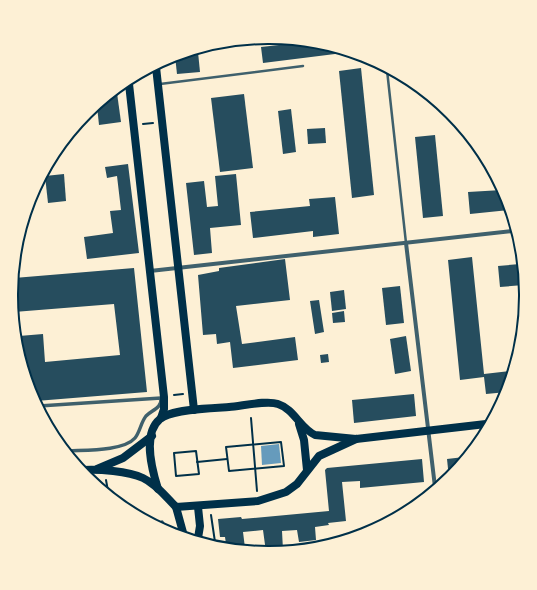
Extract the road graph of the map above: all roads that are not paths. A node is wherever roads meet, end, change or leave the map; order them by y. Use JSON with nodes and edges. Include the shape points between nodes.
{"nodes":[{"id":1,"x":303,"y":66,"type":"dead end"},
{"id":2,"x":156,"y":71,"type":"edge"},
{"id":3,"x":387,"y":75,"type":"edge"},
{"id":4,"x":158,"y":84,"type":"junction"},
{"id":5,"x":129,"y":87,"type":"edge"},
{"id":6,"x":510,"y":231,"type":"edge"},
{"id":7,"x":406,"y":243,"type":"junction"},
{"id":8,"x":178,"y":268,"type":"junction"},
{"id":9,"x":150,"y":271,"type":"junction"},
{"id":10,"x":44,"y":406,"type":"edge"},
{"id":11,"x":194,"y":410,"type":"junction"},
{"id":12,"x":161,"y":418,"type":"junction"},
{"id":13,"x":298,"y":421,"type":"junction"},
{"id":14,"x":483,"y":424,"type":"edge"},
{"id":15,"x":429,"y":430,"type":"junction"},
{"id":16,"x":152,"y":436,"type":"junction"},
{"id":17,"x":356,"y":439,"type":"junction"},
{"id":18,"x":73,"y":451,"type":"edge"},
{"id":19,"x":96,"y":469,"type":"junction"},
{"id":20,"x":89,"y":470,"type":"edge"},
{"id":21,"x":307,"y":470,"type":"junction"},
{"id":22,"x":435,"y":483,"type":"edge"},
{"id":23,"x":158,"y":489,"type":"junction"},
{"id":24,"x":176,"y":507,"type":"junction"},
{"id":25,"x":198,"y":507,"type":"junction"},
{"id":26,"x":182,"y":530,"type":"edge"},
{"id":27,"x":198,"y":535,"type":"edge"}],
"edges":[{"from":1,"to":4,"type":"lane"},
{"from":2,"to":4,"type":"main road"},
{"from":3,"to":7,"type":"lane"},
{"from":4,"to":8,"type":"main road"},
{"from":5,"to":9,"type":"main road"},
{"from":6,"to":7,"type":"street"},
{"from":7,"to":8,"type":"street"},
{"from":7,"to":15,"type":"street"},
{"from":8,"to":9,"type":"street"},
{"from":8,"to":11,"type":"main road"},
{"from":9,"to":12,"type":"main road","via":[[164,398]]},
{"from":10,"to":18,"type":"street","via":[[161,398],[159,406],[147,415],[136,438],[130,443]]},
{"from":11,"to":12,"type":"main road"},
{"from":11,"to":13,"type":"main road","via":[[278,404],[290,411]]},
{"from":12,"to":16,"type":"main road"},
{"from":13,"to":17,"type":"main road","via":[[315,434]]},
{"from":13,"to":21,"type":"main road","via":[[304,440]]},
{"from":14,"to":15,"type":"main road"},
{"from":15,"to":17,"type":"main road"},
{"from":15,"to":22,"type":"street"},
{"from":16,"to":19,"type":"main road","via":[[123,458]]},
{"from":16,"to":23,"type":"main road","via":[[152,469]]},
{"from":17,"to":21,"type":"main road","via":[[319,456]]},
{"from":19,"to":20,"type":"main road"},
{"from":19,"to":23,"type":"main road","via":[[143,478]]},
{"from":21,"to":25,"type":"main road","via":[[297,484],[279,495],[258,501]]},
{"from":23,"to":24,"type":"main road"},
{"from":24,"to":25,"type":"main road"},
{"from":24,"to":26,"type":"main road"},
{"from":25,"to":27,"type":"main road"}]}
